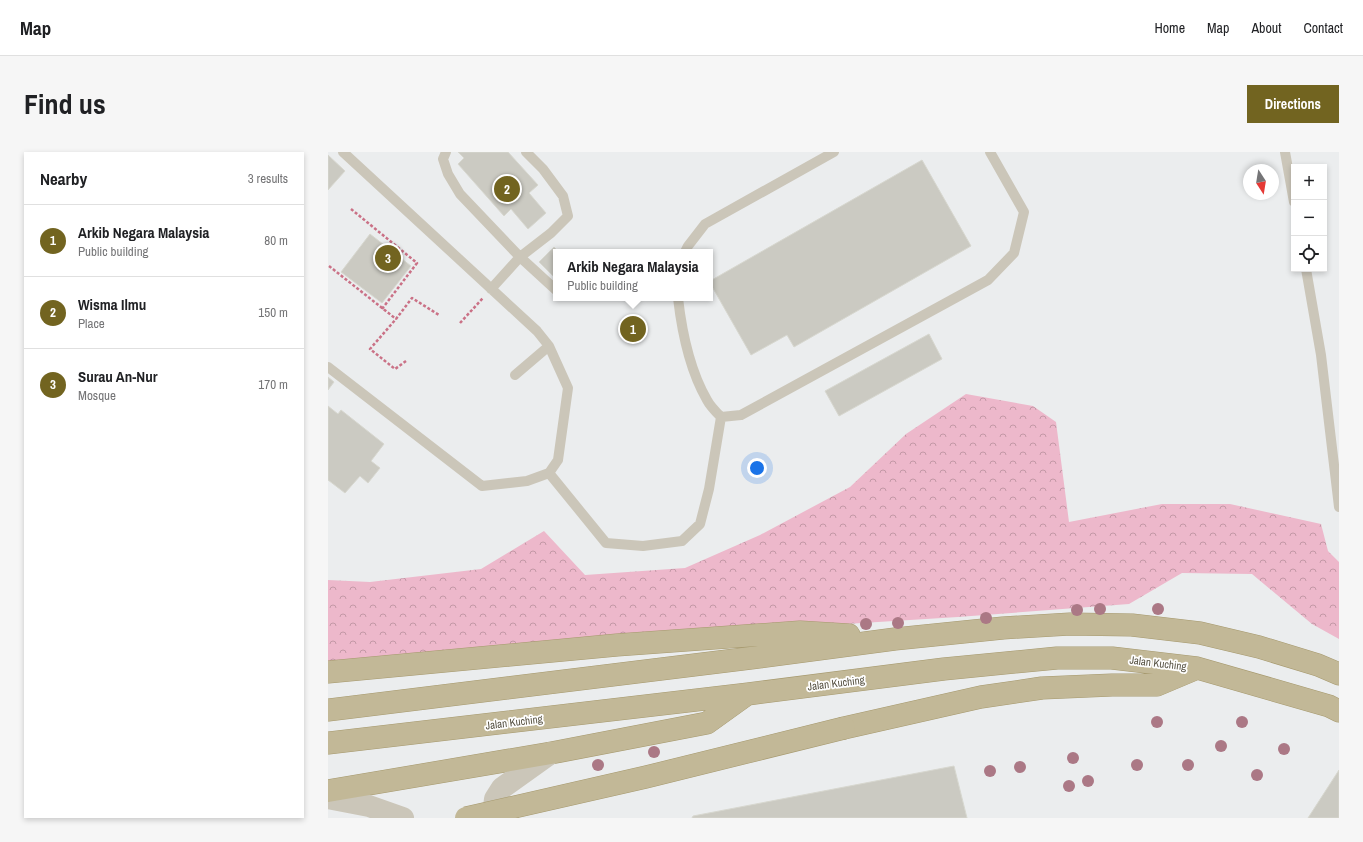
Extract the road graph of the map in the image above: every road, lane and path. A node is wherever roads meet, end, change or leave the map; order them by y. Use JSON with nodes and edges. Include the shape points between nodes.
{"nodes":[{"id":1,"x":343,"y":152,"type":"edge"},
{"id":2,"x":446,"y":152,"type":"edge"},
{"id":3,"x":526,"y":152,"type":"edge"},
{"id":4,"x":834,"y":152,"type":"edge"},
{"id":5,"x":990,"y":152,"type":"edge"},
{"id":6,"x":1285,"y":152,"type":"edge"},
{"id":7,"x":1294,"y":200,"type":"edge"},
{"id":8,"x":351,"y":209,"type":"dead end"},
{"id":9,"x":686,"y":249,"type":"edge"},
{"id":10,"x":520,"y":257,"type":"junction"},
{"id":11,"x":329,"y":266,"type":"edge"},
{"id":12,"x":1307,"y":272,"type":"edge"},
{"id":13,"x":553,"y":287,"type":"edge"},
{"id":14,"x":491,"y":289,"type":"junction"},
{"id":15,"x":483,"y":298,"type":"dead end"},
{"id":16,"x":678,"y":301,"type":"edge"},
{"id":17,"x":382,"y":310,"type":"junction"},
{"id":18,"x":440,"y":316,"type":"dead end"},
{"id":19,"x":396,"y":320,"type":"junction"},
{"id":20,"x":460,"y":323,"type":"dead end"},
{"id":21,"x":549,"y":346,"type":"junction"},
{"id":22,"x":406,"y":362,"type":"dead end"},
{"id":23,"x":328,"y":367,"type":"edge"},
{"id":24,"x":515,"y":375,"type":"dead end"},
{"id":25,"x":720,"y":417,"type":"junction"},
{"id":26,"x":549,"y":473,"type":"junction"},
{"id":27,"x":1339,"y":508,"type":"edge"},
{"id":28,"x":895,"y":639,"type":"junction"},
{"id":29,"x":1197,"y":668,"type":"junction"},
{"id":30,"x":328,"y":672,"type":"edge"},
{"id":31,"x":1339,"y":674,"type":"edge"},
{"id":32,"x":748,"y":694,"type":"junction"},
{"id":33,"x":328,"y":710,"type":"edge"},
{"id":34,"x":1339,"y":711,"type":"edge"},
{"id":35,"x":328,"y":743,"type":"edge"},
{"id":36,"x":551,"y":753,"type":"junction"},
{"id":37,"x":328,"y":791,"type":"edge"},
{"id":38,"x":328,"y":798,"type":"edge"},
{"id":39,"x":403,"y":818,"type":"edge"},
{"id":40,"x":466,"y":818,"type":"edge"},
{"id":41,"x":508,"y":818,"type":"edge"}],
"edges":[{"from":1,"to":14,"type":"lane"},
{"from":2,"to":10,"type":"lane","via":[[443,159],[448,174],[460,194]]},
{"from":3,"to":10,"type":"lane","via":[[563,196],[568,216]]},
{"from":4,"to":9,"type":"lane","via":[[705,224]]},
{"from":5,"to":25,"type":"lane","via":[[1024,212],[1014,252],[988,280],[741,415]]},
{"from":6,"to":7,"type":"lane"},
{"from":8,"to":17,"type":"path","via":[[416,263]]},
{"from":10,"to":13,"type":"lane"},
{"from":10,"to":14,"type":"lane"},
{"from":11,"to":17,"type":"path"},
{"from":12,"to":27,"type":"lane","via":[[1321,355]]},
{"from":14,"to":21,"type":"lane","via":[[537,331]]},
{"from":15,"to":20,"type":"path"},
{"from":16,"to":25,"type":"lane","via":[[689,360],[707,401]]},
{"from":17,"to":19,"type":"path"},
{"from":18,"to":19,"type":"path","via":[[412,298]]},
{"from":19,"to":22,"type":"path","via":[[370,349],[395,369]]},
{"from":21,"to":24,"type":"lane"},
{"from":21,"to":26,"type":"lane","via":[[568,388],[558,460]]},
{"from":23,"to":26,"type":"lane","via":[[482,486],[527,481]]},
{"from":25,"to":26,"type":"lane","via":[[700,524],[682,541],[643,546],[606,544]]},
{"from":28,"to":30,"type":"highway","via":[[800,632],[617,645]]},
{"from":28,"to":31,"type":"highway","via":[[1070,624],[1132,625],[1200,632],[1318,664]]},
{"from":28,"to":33,"type":"highway"},
{"from":29,"to":32,"type":"highway","name":"Jalan Kuching","via":[[1112,658],[1057,658],[944,669]]},
{"from":29,"to":34,"type":"highway","name":"Jalan Kuching","via":[[1330,706]]},
{"from":29,"to":40,"type":"highway","bridge":true,"via":[[1157,685],[1042,688],[981,696]]},
{"from":32,"to":35,"type":"highway","name":"Jalan Kuching"},
{"from":32,"to":36,"type":"highway","via":[[707,723]]},
{"from":36,"to":37,"type":"highway"},
{"from":36,"to":41,"type":"street","via":[[502,788],[495,799],[494,807],[498,813]]},
{"from":38,"to":39,"type":"street","via":[[369,806]]}]}
